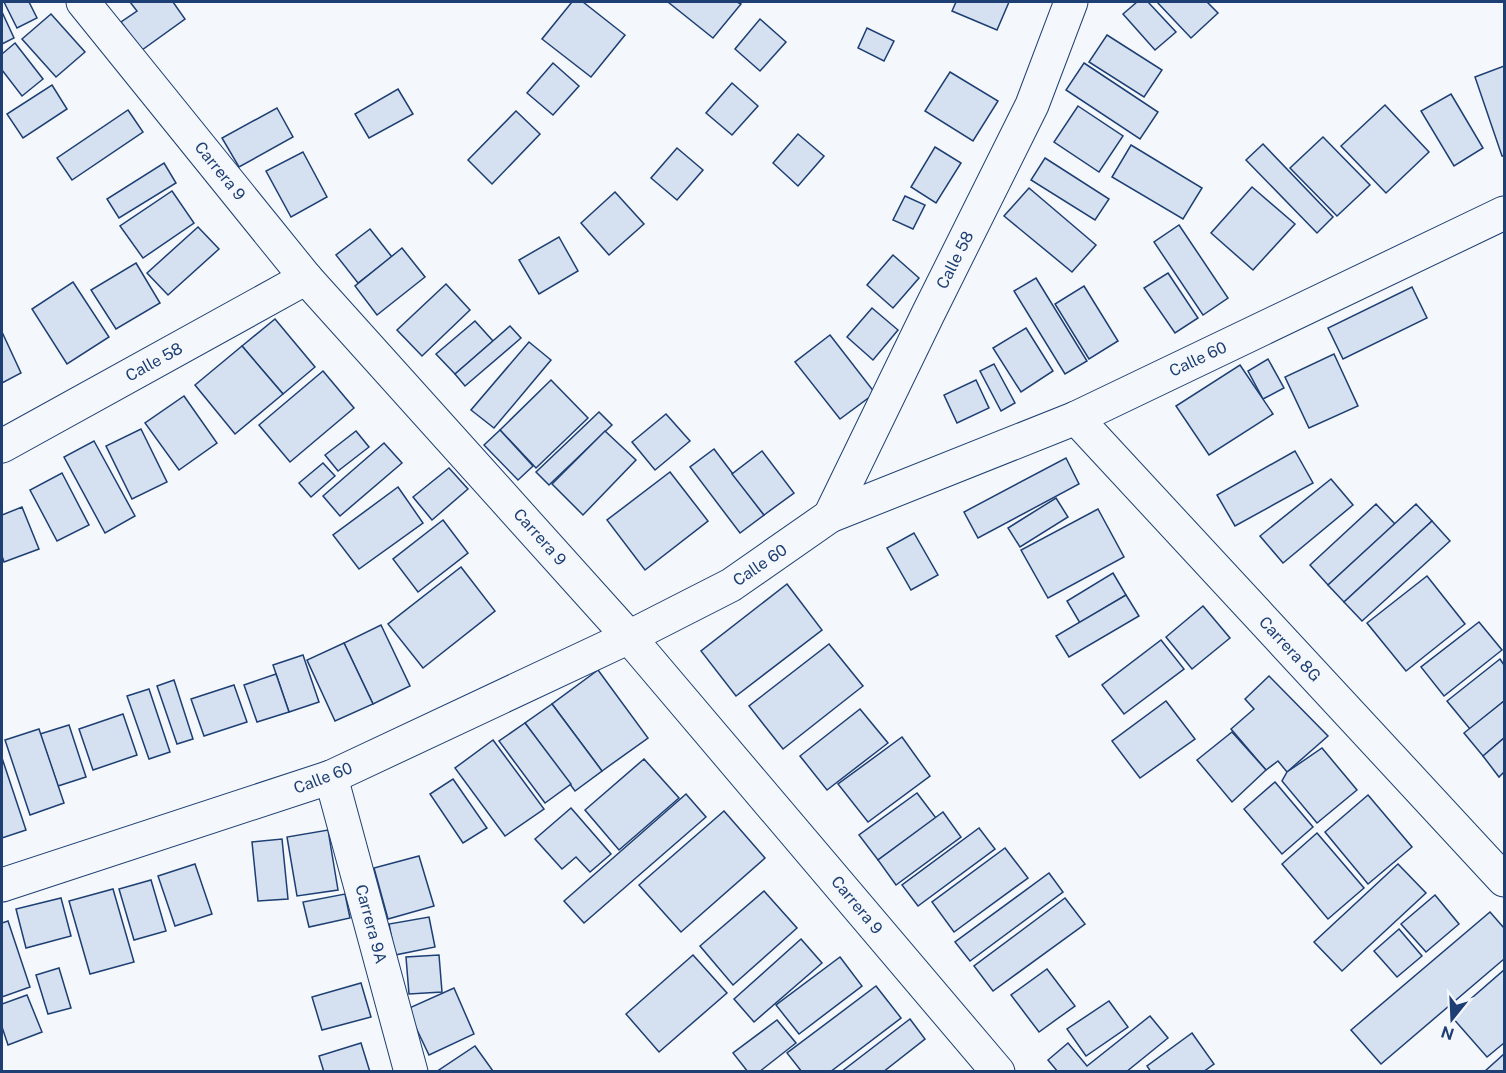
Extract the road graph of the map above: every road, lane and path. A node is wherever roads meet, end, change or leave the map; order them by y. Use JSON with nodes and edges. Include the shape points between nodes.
{"nodes":[{"id":1,"x":83,"y":2,"type":"edge"},
{"id":2,"x":1071,"y":2,"type":"edge"},
{"id":3,"x":1504,"y":213,"type":"edge"},
{"id":4,"x":306,"y":278,"type":"junction"},
{"id":5,"x":1076,"y":418,"type":"junction"},
{"id":6,"x":2,"y":446,"type":"edge"},
{"id":7,"x":830,"y":516,"type":"junction"},
{"id":8,"x":629,"y":637,"type":"junction"},
{"id":9,"x":331,"y":777,"type":"junction"},
{"id":10,"x":1504,"y":880,"type":"edge"},
{"id":11,"x":2,"y":885,"type":"edge"},
{"id":12,"x":411,"y":1071,"type":"edge"},
{"id":13,"x":998,"y":1071,"type":"edge"}],
"edges":[{"from":1,"to":4,"type":"street","name":"Carrera 9"},
{"from":2,"to":7,"type":"street","name":"Calle 58","via":[[1032,105]]},
{"from":3,"to":5,"type":"street","name":"Calle 60"},
{"from":4,"to":6,"type":"street","name":"Calle 58"},
{"from":4,"to":8,"type":"street","name":"Carrera 9"},
{"from":5,"to":7,"type":"street","name":"Calle 60"},
{"from":5,"to":10,"type":"street","name":"Carrera 8G"},
{"from":7,"to":8,"type":"street","name":"Calle 60","via":[[731,585]]},
{"from":8,"to":9,"type":"street","name":"Calle 60"},
{"from":8,"to":13,"type":"street","name":"Carrera 9"},
{"from":9,"to":11,"type":"street","name":"Calle 60"},
{"from":9,"to":12,"type":"street","name":"Carrera 9A"}]}
